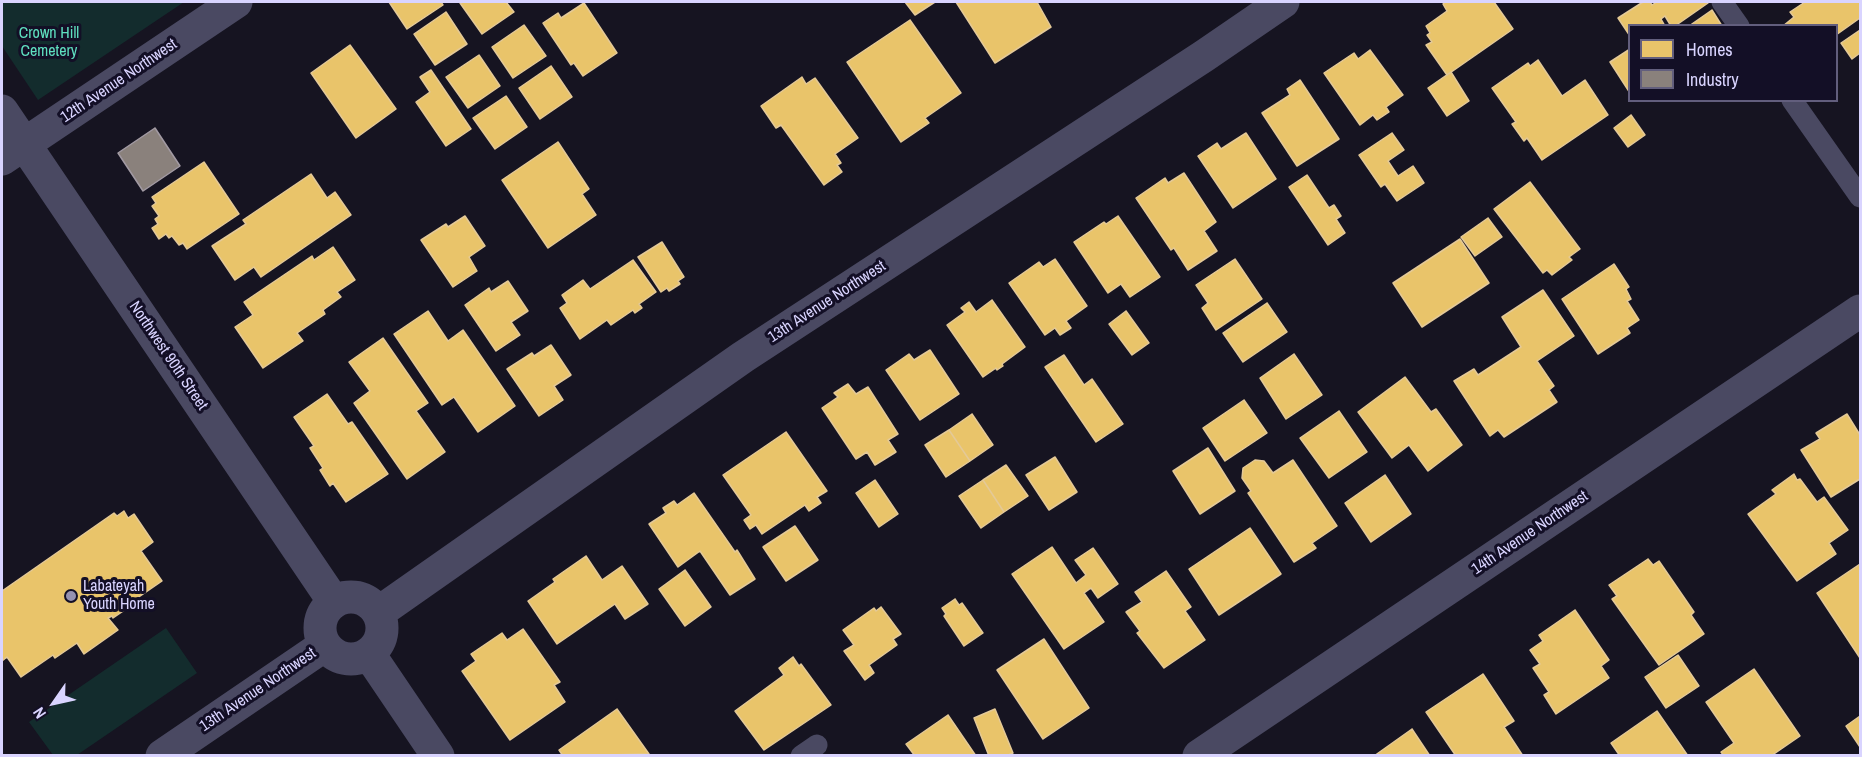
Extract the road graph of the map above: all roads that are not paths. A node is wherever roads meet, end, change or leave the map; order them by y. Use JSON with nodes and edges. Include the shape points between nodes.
{"nodes":[{"id":1,"x":236,"y":2,"type":"edge"},
{"id":2,"x":1283,"y":2,"type":"edge"},
{"id":3,"x":1722,"y":2,"type":"edge"},
{"id":4,"x":1738,"y":24,"type":"edge"},
{"id":5,"x":1793,"y":102,"type":"edge"},
{"id":6,"x":2,"y":111,"type":"edge"},
{"id":7,"x":13,"y":152,"type":"edge"},
{"id":8,"x":1860,"y":197,"type":"edge"},
{"id":9,"x":1860,"y":311,"type":"edge"},
{"id":10,"x":334,"y":602,"type":"junction"},
{"id":11,"x":378,"y":613,"type":"junction"},
{"id":12,"x":325,"y":645,"type":"junction"},
{"id":13,"x":369,"y":654,"type":"junction"},
{"id":14,"x":162,"y":756,"type":"edge"},
{"id":15,"x":438,"y":756,"type":"edge"},
{"id":16,"x":1199,"y":756,"type":"edge"}],
"edges":[{"from":1,"to":7,"type":"street","name":"12th Avenue Northwest"},
{"from":2,"to":11,"type":"street","name":"13th Avenue Northwest","via":[[753,350]]},
{"from":3,"to":4,"type":"lane"},
{"from":5,"to":8,"type":"lane"},
{"from":6,"to":7,"type":"street","name":"Northwest 90th Street"},
{"from":7,"to":10,"type":"street","name":"Northwest 90th Street"},
{"from":9,"to":16,"type":"street","name":"14th Avenue Northwest"},
{"from":10,"to":11,"type":"street","via":[[358,598]]},
{"from":10,"to":12,"type":"street","via":[[321,621]]},
{"from":11,"to":13,"type":"street","via":[[383,630],[375,650]]},
{"from":12,"to":13,"type":"street","via":[[335,656],[345,659]]},
{"from":12,"to":14,"type":"street","name":"13th Avenue Northwest"},
{"from":13,"to":15,"type":"street"}]}
